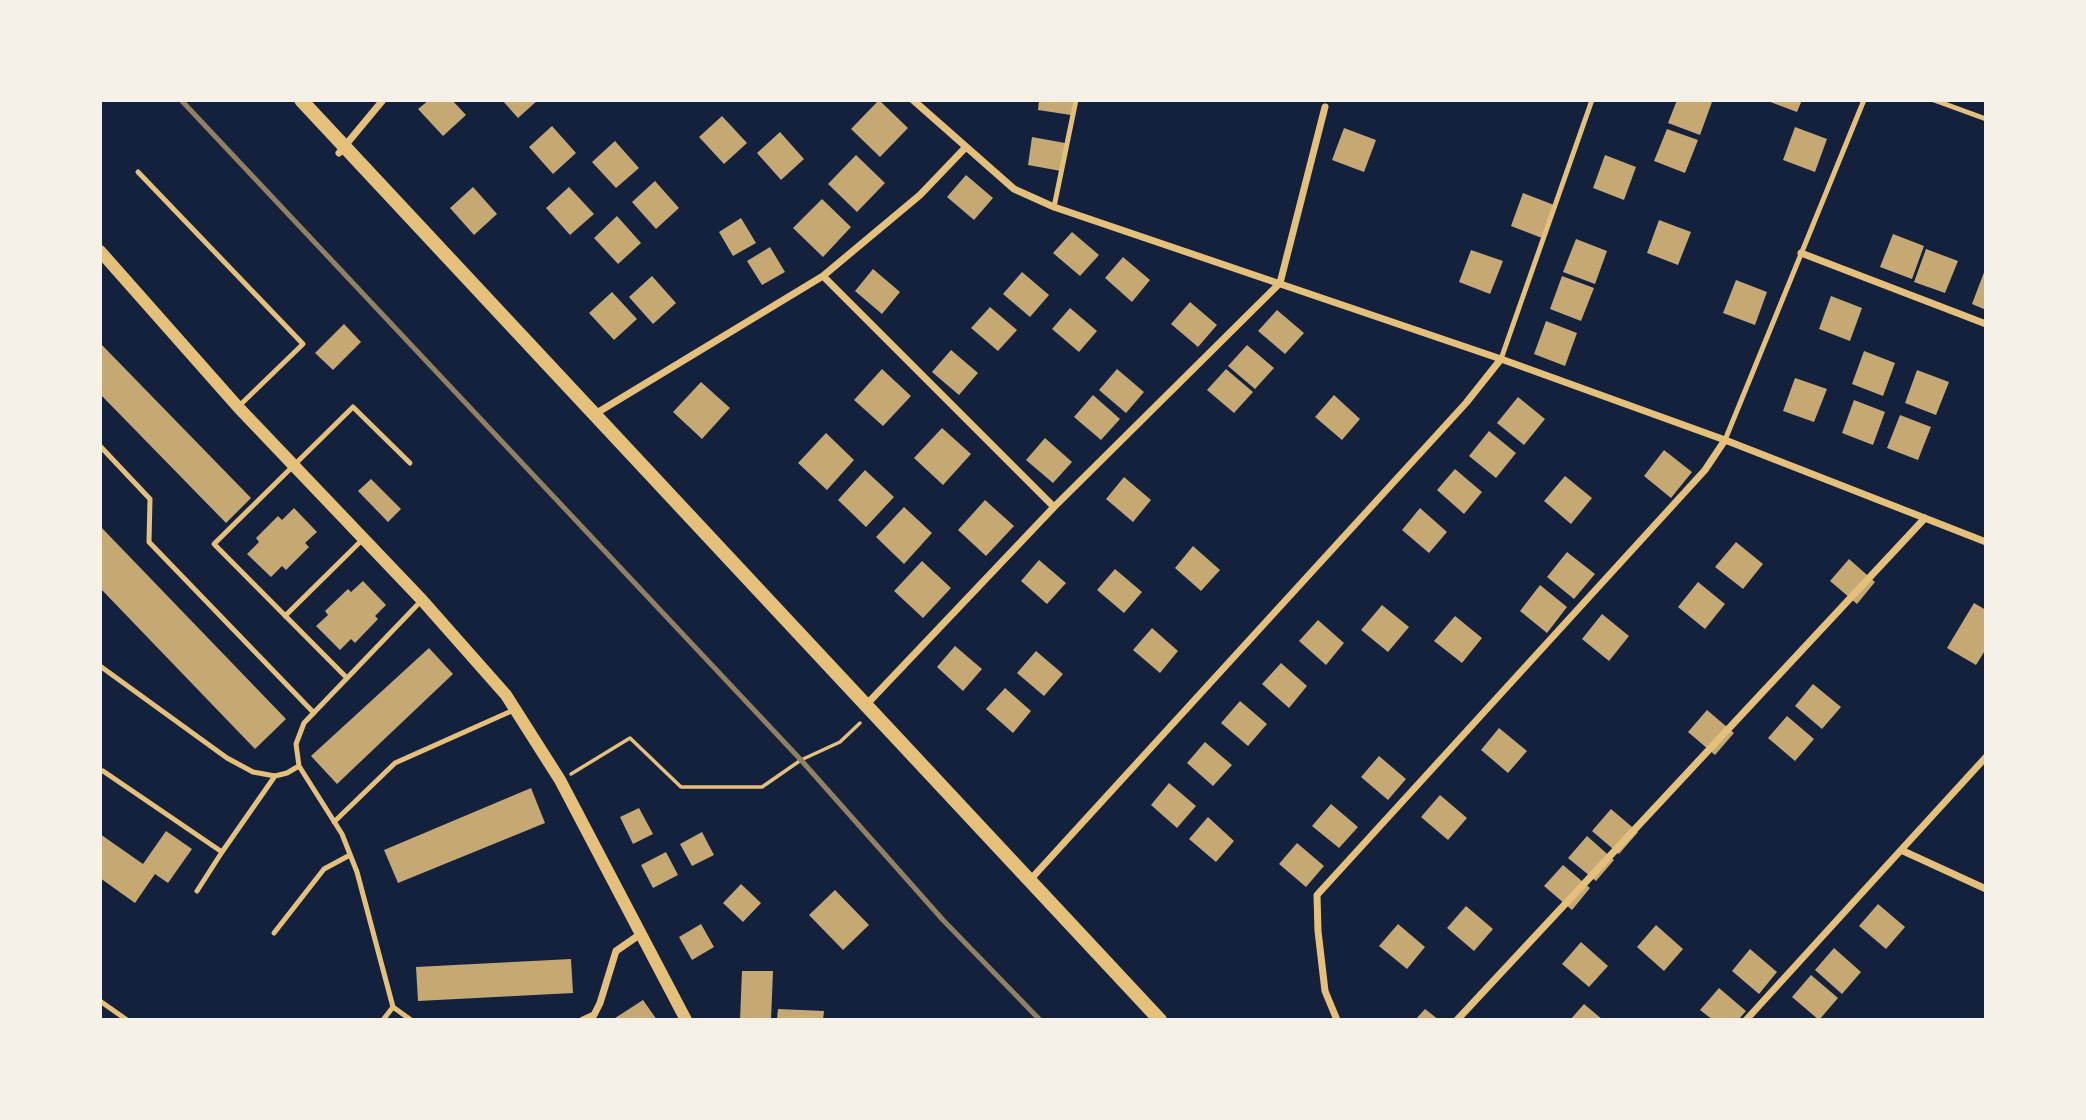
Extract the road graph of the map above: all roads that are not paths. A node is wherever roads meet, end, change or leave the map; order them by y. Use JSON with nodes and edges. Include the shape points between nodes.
{"nodes":[{"id":1,"x":289,"y":100,"type":"edge"},
{"id":2,"x":301,"y":100,"type":"edge"},
{"id":3,"x":383,"y":100,"type":"edge"},
{"id":4,"x":913,"y":100,"type":"edge"},
{"id":5,"x":1076,"y":100,"type":"edge"},
{"id":6,"x":1592,"y":100,"type":"edge"},
{"id":7,"x":1864,"y":100,"type":"edge"},
{"id":8,"x":1934,"y":100,"type":"edge"},
{"id":9,"x":1325,"y":107,"type":"dead end"},
{"id":10,"x":1986,"y":119,"type":"edge"},
{"id":11,"x":965,"y":148,"type":"junction"},
{"id":12,"x":342,"y":150,"type":"junction"},
{"id":13,"x":138,"y":172,"type":"dead end"},
{"id":14,"x":1054,"y":207,"type":"junction"},
{"id":15,"x":100,"y":251,"type":"edge"},
{"id":16,"x":1801,"y":253,"type":"junction"},
{"id":17,"x":823,"y":276,"type":"junction"},
{"id":18,"x":1280,"y":283,"type":"junction"},
{"id":19,"x":1986,"y":324,"type":"edge"},
{"id":20,"x":1502,"y":359,"type":"junction"},
{"id":21,"x":238,"y":407,"type":"junction"},
{"id":22,"x":595,"y":414,"type":"junction"},
{"id":23,"x":1725,"y":440,"type":"junction"},
{"id":24,"x":100,"y":446,"type":"edge"},
{"id":25,"x":410,"y":463,"type":"dead end"},
{"id":26,"x":296,"y":465,"type":"junction"},
{"id":27,"x":1054,"y":507,"type":"junction"},
{"id":28,"x":1925,"y":518,"type":"junction"},
{"id":29,"x":364,"y":537,"type":"junction"},
{"id":30,"x":1986,"y":542,"type":"edge"},
{"id":31,"x":422,"y":600,"type":"junction"},
{"id":32,"x":285,"y":616,"type":"junction"},
{"id":33,"x":100,"y":666,"type":"edge"},
{"id":34,"x":347,"y":678,"type":"junction"},
{"id":35,"x":517,"y":709,"type":"junction"},
{"id":36,"x":866,"y":711,"type":"junction"},
{"id":37,"x":314,"y":713,"type":"junction"},
{"id":38,"x":1986,"y":757,"type":"edge"},
{"id":39,"x":299,"y":766,"type":"junction"},
{"id":40,"x":103,"y":771,"type":"dead end"},
{"id":41,"x":275,"y":776,"type":"junction"},
{"id":42,"x":334,"y":822,"type":"junction"},
{"id":43,"x":1901,"y":850,"type":"junction"},
{"id":44,"x":222,"y":852,"type":"junction"},
{"id":45,"x":350,"y":855,"type":"junction"},
{"id":46,"x":1030,"y":881,"type":"junction"},
{"id":47,"x":1986,"y":889,"type":"edge"},
{"id":48,"x":197,"y":891,"type":"dead end"},
{"id":49,"x":274,"y":933,"type":"dead end"},
{"id":50,"x":642,"y":933,"type":"junction"},
{"id":51,"x":100,"y":1001,"type":"edge"},
{"id":52,"x":393,"y":1007,"type":"junction"},
{"id":53,"x":127,"y":1020,"type":"edge"},
{"id":54,"x":383,"y":1020,"type":"edge"},
{"id":55,"x":411,"y":1020,"type":"edge"},
{"id":56,"x":583,"y":1020,"type":"edge"},
{"id":57,"x":686,"y":1020,"type":"edge"},
{"id":58,"x":1147,"y":1020,"type":"edge"},
{"id":59,"x":1160,"y":1020,"type":"edge"},
{"id":60,"x":1337,"y":1020,"type":"edge"},
{"id":61,"x":1457,"y":1020,"type":"edge"},
{"id":62,"x":1746,"y":1020,"type":"edge"}],
"edges":[{"from":1,"to":12,"type":"main road"},
{"from":2,"to":12,"type":"main road"},
{"from":3,"to":12,"type":"street"},
{"from":4,"to":11,"type":"street"},
{"from":5,"to":14,"type":"lane"},
{"from":6,"to":20,"type":"lane"},
{"from":7,"to":16,"type":"lane"},
{"from":8,"to":10,"type":"lane"},
{"from":9,"to":18,"type":"street"},
{"from":11,"to":14,"type":"street","via":[[1014,189]]},
{"from":11,"to":17,"type":"street","via":[[920,195]]},
{"from":12,"to":22,"type":"main road"},
{"from":12,"to":36,"type":"main road"},
{"from":13,"to":21,"type":"lane","via":[[303,344]]},
{"from":14,"to":18,"type":"street"},
{"from":15,"to":21,"type":"street"},
{"from":16,"to":19,"type":"street"},
{"from":16,"to":23,"type":"lane"},
{"from":17,"to":22,"type":"street"},
{"from":17,"to":27,"type":"street"},
{"from":18,"to":20,"type":"street"},
{"from":18,"to":27,"type":"street"},
{"from":20,"to":23,"type":"street"},
{"from":20,"to":46,"type":"street"},
{"from":21,"to":26,"type":"street"},
{"from":22,"to":36,"type":"main road"},
{"from":23,"to":28,"type":"street"},
{"from":23,"to":60,"type":"street","via":[[1706,470],[1317,895],[1325,991]]},
{"from":24,"to":37,"type":"lane","via":[[150,499],[149,542]]},
{"from":25,"to":26,"type":"lane","via":[[353,407]]},
{"from":26,"to":29,"type":"street"},
{"from":26,"to":32,"type":"lane","via":[[214,544]]},
{"from":27,"to":36,"type":"street"},
{"from":28,"to":30,"type":"street"},
{"from":28,"to":61,"type":"street"},
{"from":29,"to":31,"type":"street"},
{"from":29,"to":32,"type":"lane"},
{"from":31,"to":34,"type":"lane"},
{"from":31,"to":35,"type":"street"},
{"from":32,"to":34,"type":"lane"},
{"from":33,"to":41,"type":"lane","via":[[227,758],[253,772]]},
{"from":34,"to":37,"type":"lane"},
{"from":35,"to":42,"type":"lane","via":[[395,763]]},
{"from":35,"to":50,"type":"street","via":[[561,780]]},
{"from":36,"to":46,"type":"main road"},
{"from":36,"to":58,"type":"main road"},
{"from":37,"to":39,"type":"lane","via":[[304,723],[296,744]]},
{"from":38,"to":43,"type":"street"},
{"from":39,"to":41,"type":"lane"},
{"from":39,"to":42,"type":"lane"},
{"from":40,"to":44,"type":"lane"},
{"from":41,"to":44,"type":"lane"},
{"from":42,"to":45,"type":"lane"},
{"from":43,"to":47,"type":"street"},
{"from":43,"to":62,"type":"street"},
{"from":44,"to":48,"type":"lane"},
{"from":45,"to":49,"type":"lane","via":[[324,869]]},
{"from":45,"to":52,"type":"lane"},
{"from":46,"to":59,"type":"main road"},
{"from":50,"to":56,"type":"street","via":[[616,951],[600,1003],[594,1015]]},
{"from":50,"to":57,"type":"street"},
{"from":51,"to":53,"type":"lane"},
{"from":52,"to":54,"type":"lane"},
{"from":52,"to":55,"type":"lane"}]}
